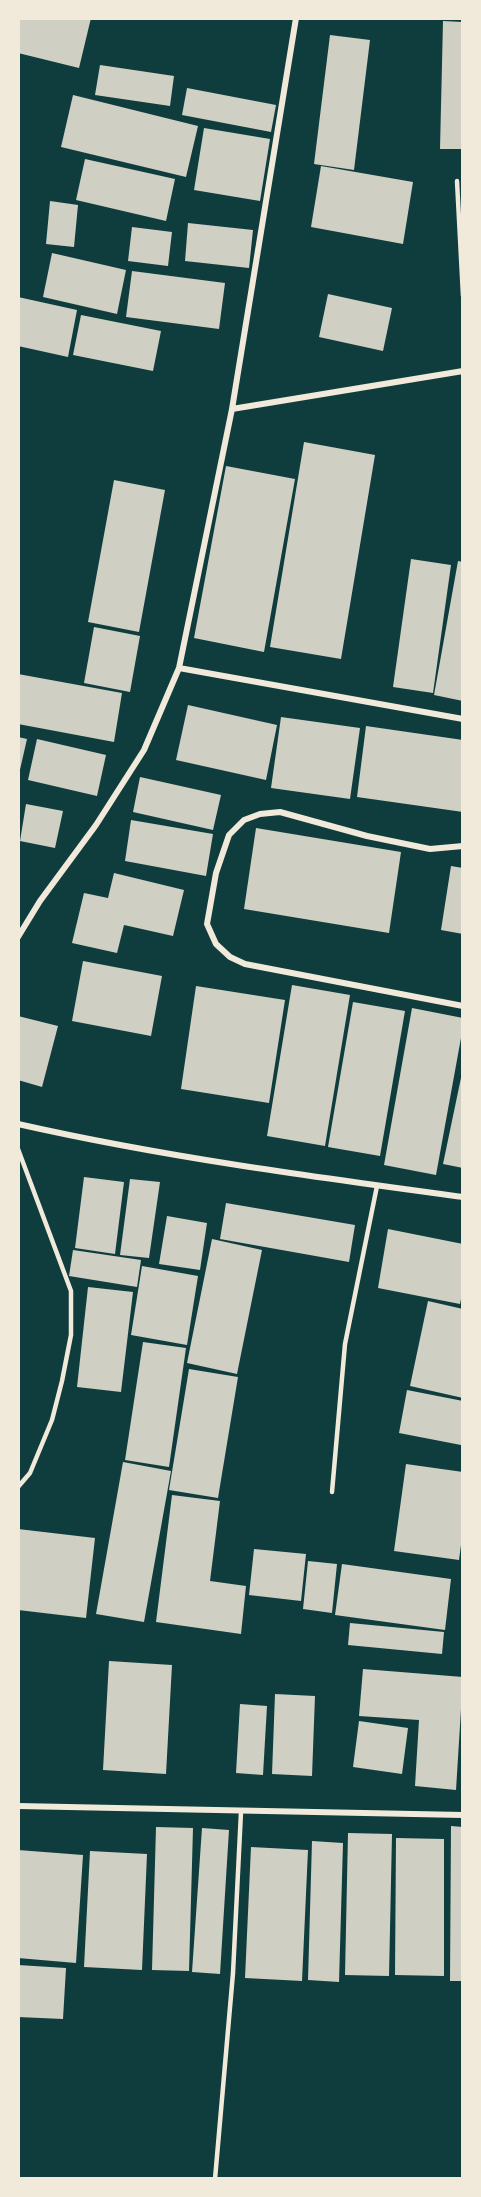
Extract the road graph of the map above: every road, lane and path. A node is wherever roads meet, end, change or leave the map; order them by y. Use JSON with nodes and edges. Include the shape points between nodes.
{"nodes":[{"id":1,"x":296,"y":18,"type":"edge"},
{"id":2,"x":458,"y":181,"type":"dead end"},
{"id":3,"x":463,"y":296,"type":"edge"},
{"id":4,"x":463,"y":371,"type":"edge"},
{"id":5,"x":232,"y":409,"type":"junction"},
{"id":6,"x":178,"y":668,"type":"junction"},
{"id":7,"x":463,"y":719,"type":"edge"},
{"id":8,"x":463,"y":846,"type":"edge"},
{"id":9,"x":18,"y":937,"type":"edge"},
{"id":10,"x":463,"y":1006,"type":"edge"},
{"id":11,"x":18,"y":1124,"type":"edge"},
{"id":12,"x":18,"y":1149,"type":"edge"},
{"id":13,"x":378,"y":1186,"type":"junction"},
{"id":14,"x":463,"y":1197,"type":"edge"},
{"id":15,"x":18,"y":1487,"type":"edge"},
{"id":16,"x":332,"y":1492,"type":"dead end"},
{"id":17,"x":18,"y":1806,"type":"edge"},
{"id":18,"x":241,"y":1812,"type":"junction"},
{"id":19,"x":463,"y":1815,"type":"edge"},
{"id":20,"x":215,"y":2179,"type":"edge"}],
"edges":[{"from":1,"to":5,"type":"street"},
{"from":2,"to":3,"type":"lane"},
{"from":4,"to":5,"type":"street"},
{"from":5,"to":6,"type":"street"},
{"from":6,"to":7,"type":"street"},
{"from":6,"to":9,"type":"street","via":[[144,750]]},
{"from":8,"to":10,"type":"street","via":[[430,849],[367,837],[280,812],[260,814],[244,820],[229,835],[216,873],[207,924],[216,944],[245,964]]},
{"from":11,"to":13,"type":"street","via":[[101,1142]]},
{"from":12,"to":15,"type":"lane","via":[[71,1292],[71,1335],[52,1419],[30,1473]]},
{"from":13,"to":14,"type":"street"},
{"from":13,"to":16,"type":"lane","via":[[345,1344]]},
{"from":17,"to":18,"type":"street"},
{"from":18,"to":19,"type":"street"},
{"from":18,"to":20,"type":"lane","via":[[233,1973]]}]}
